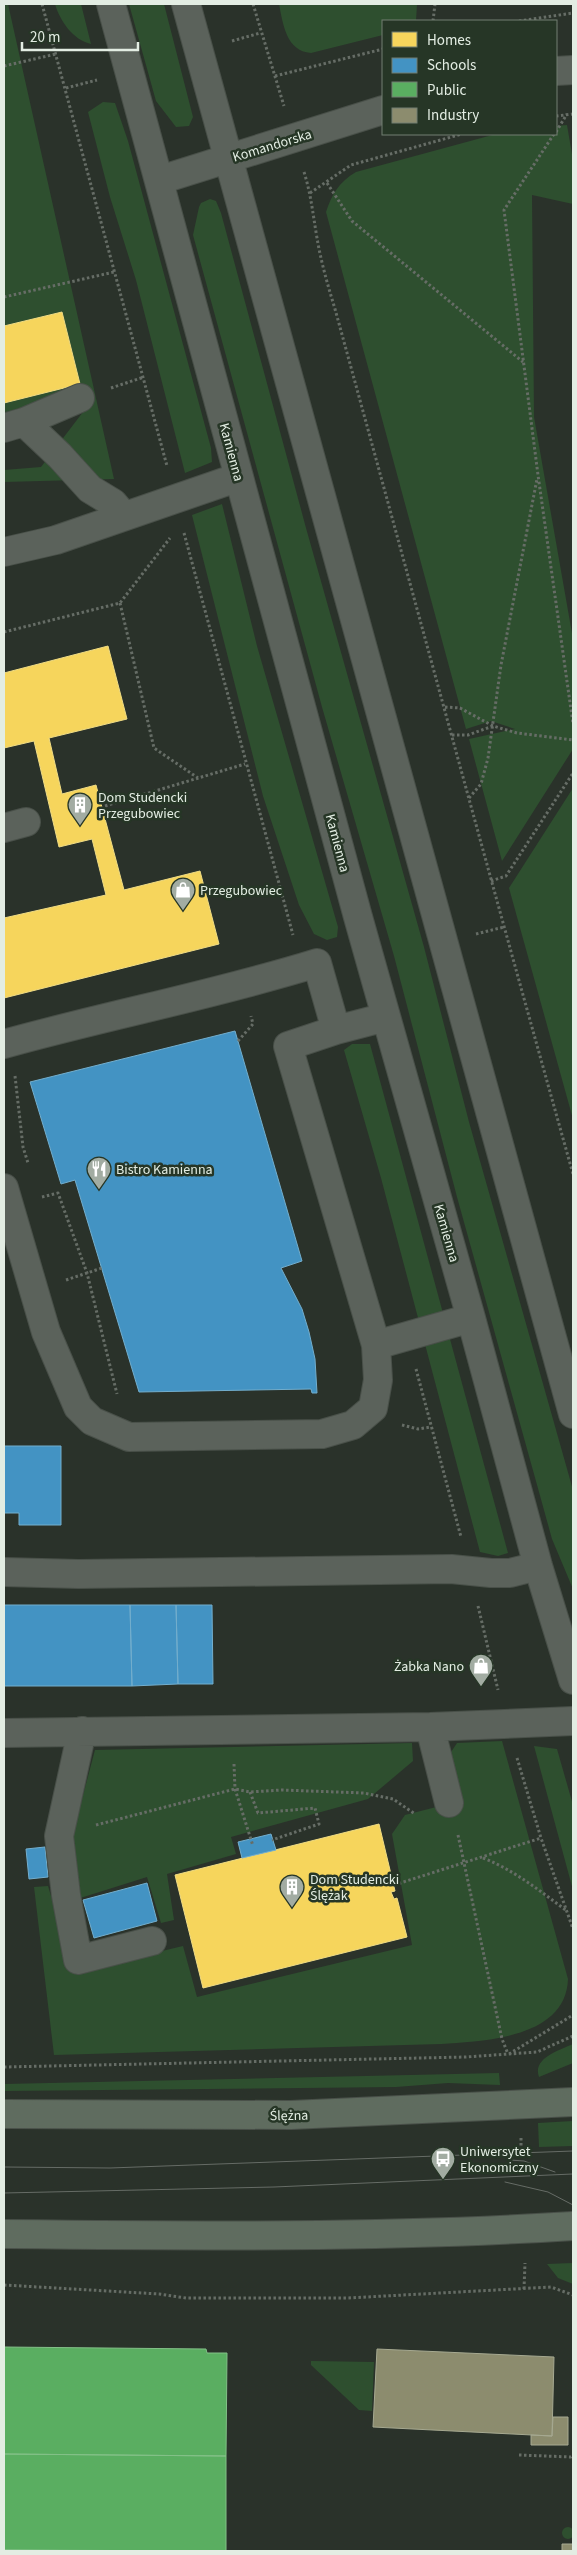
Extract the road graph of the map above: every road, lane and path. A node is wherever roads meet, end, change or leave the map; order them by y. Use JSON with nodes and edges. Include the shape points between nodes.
{"nodes":[{"id":1,"x":111,"y":4,"type":"edge"},
{"id":2,"x":186,"y":4,"type":"edge"},
{"id":3,"x":253,"y":4,"type":"edge"},
{"id":4,"x":435,"y":4,"type":"edge"},
{"id":5,"x":573,"y":14,"type":"edge"},
{"id":6,"x":433,"y":20,"type":"edge"},
{"id":7,"x":527,"y":20,"type":"edge"},
{"id":8,"x":260,"y":32,"type":"junction"},
{"id":9,"x":226,"y":43,"type":"dead end"},
{"id":10,"x":382,"y":49,"type":"edge"},
{"id":11,"x":56,"y":54,"type":"dead end"},
{"id":12,"x":4,"y":66,"type":"edge"},
{"id":13,"x":573,"y":70,"type":"edge"},
{"id":14,"x":557,"y":71,"type":"edge"},
{"id":15,"x":275,"y":76,"type":"junction"},
{"id":16,"x":99,"y":80,"type":"dead end"},
{"id":17,"x":66,"y":88,"type":"dead end"},
{"id":18,"x":283,"y":102,"type":"dead end"},
{"id":19,"x":382,"y":110,"type":"edge"},
{"id":20,"x":567,"y":114,"type":"junction"},
{"id":21,"x":573,"y":114,"type":"edge"},
{"id":22,"x":557,"y":116,"type":"edge"},
{"id":23,"x":557,"y":130,"type":"edge"},
{"id":24,"x":458,"y":135,"type":"edge"},
{"id":25,"x":554,"y":135,"type":"edge"},
{"id":26,"x":228,"y":158,"type":"junction"},
{"id":27,"x":303,"y":171,"type":"dead end"},
{"id":28,"x":160,"y":180,"type":"junction"},
{"id":29,"x":327,"y":183,"type":"junction"},
{"id":30,"x":310,"y":193,"type":"junction"},
{"id":31,"x":114,"y":272,"type":"dead end"},
{"id":32,"x":4,"y":297,"type":"edge"},
{"id":33,"x":523,"y":362,"type":"junction"},
{"id":34,"x":144,"y":377,"type":"dead end"},
{"id":35,"x":128,"y":382,"type":"dead end"},
{"id":36,"x":80,"y":398,"type":"dead end"},
{"id":37,"x":14,"y":425,"type":"edge"},
{"id":38,"x":538,"y":475,"type":"junction"},
{"id":39,"x":239,"y":477,"type":"junction"},
{"id":40,"x":124,"y":516,"type":"junction"},
{"id":41,"x":176,"y":531,"type":"dead end"},
{"id":42,"x":4,"y":552,"type":"edge"},
{"id":43,"x":120,"y":603,"type":"junction"},
{"id":44,"x":4,"y":632,"type":"edge"},
{"id":45,"x":445,"y":707,"type":"junction"},
{"id":46,"x":573,"y":724,"type":"edge"},
{"id":47,"x":493,"y":726,"type":"junction"},
{"id":48,"x":452,"y":735,"type":"junction"},
{"id":49,"x":573,"y":740,"type":"edge"},
{"id":50,"x":245,"y":764,"type":"dead end"},
{"id":51,"x":573,"y":773,"type":"edge"},
{"id":52,"x":198,"y":778,"type":"junction"},
{"id":53,"x":469,"y":799,"type":"junction"},
{"id":54,"x":105,"y":806,"type":"dead end"},
{"id":55,"x":491,"y":881,"type":"junction"},
{"id":56,"x":504,"y":927,"type":"junction"},
{"id":57,"x":469,"y":935,"type":"dead end"},
{"id":58,"x":386,"y":1017,"type":"junction"},
{"id":59,"x":254,"y":1024,"type":"dead end"},
{"id":60,"x":336,"y":1030,"type":"junction"},
{"id":61,"x":238,"y":1041,"type":"dead end"},
{"id":62,"x":4,"y":1044,"type":"edge"},
{"id":63,"x":573,"y":1174,"type":"edge"},
{"id":64,"x":4,"y":1188,"type":"edge"},
{"id":65,"x":39,"y":1198,"type":"dead end"},
{"id":66,"x":102,"y":1268,"type":"dead end"},
{"id":67,"x":87,"y":1273,"type":"junction"},
{"id":68,"x":60,"y":1281,"type":"dead end"},
{"id":69,"x":471,"y":1318,"type":"junction"},
{"id":70,"x":376,"y":1345,"type":"junction"},
{"id":71,"x":120,"y":1403,"type":"dead end"},
{"id":72,"x":573,"y":1414,"type":"edge"},
{"id":73,"x":538,"y":1566,"type":"junction"},
{"id":74,"x":4,"y":1572,"type":"edge"},
{"id":75,"x":573,"y":1680,"type":"edge"},
{"id":76,"x":573,"y":1721,"type":"edge"},
{"id":77,"x":430,"y":1727,"type":"junction"},
{"id":78,"x":82,"y":1731,"type":"junction"},
{"id":79,"x":4,"y":1733,"type":"edge"},
{"id":80,"x":235,"y":1789,"type":"junction"},
{"id":81,"x":250,"y":1792,"type":"junction"},
{"id":82,"x":449,"y":1803,"type":"joint"},
{"id":83,"x":424,"y":1819,"type":"dead end"},
{"id":84,"x":452,"y":1835,"type":"dead end"},
{"id":85,"x":59,"y":1836,"type":"junction"},
{"id":86,"x":459,"y":1838,"type":"junction"},
{"id":87,"x":541,"y":1838,"type":"dead end"},
{"id":88,"x":272,"y":1840,"type":"dead end"},
{"id":89,"x":253,"y":1846,"type":"dead end"},
{"id":90,"x":482,"y":1858,"type":"junction"},
{"id":91,"x":463,"y":1864,"type":"junction"},
{"id":92,"x":394,"y":1885,"type":"dead end"},
{"id":93,"x":567,"y":1911,"type":"dead end"},
{"id":94,"x":152,"y":1941,"type":"dead end"},
{"id":95,"x":573,"y":2015,"type":"edge"},
{"id":96,"x":573,"y":2036,"type":"edge"},
{"id":97,"x":508,"y":2054,"type":"junction"},
{"id":98,"x":4,"y":2067,"type":"edge"},
{"id":99,"x":573,"y":2102,"type":"edge"},
{"id":100,"x":4,"y":2114,"type":"edge"},
{"id":101,"x":573,"y":2226,"type":"edge"},
{"id":102,"x":4,"y":2234,"type":"edge"},
{"id":103,"x":525,"y":2263,"type":"dead end"},
{"id":104,"x":4,"y":2284,"type":"edge"},
{"id":105,"x":524,"y":2289,"type":"junction"},
{"id":106,"x":573,"y":2295,"type":"edge"},
{"id":107,"x":519,"y":2455,"type":"dead end"},
{"id":108,"x":573,"y":2455,"type":"edge"}],
"edges":[{"from":1,"to":28,"type":"street","name":"Kamienna"},
{"from":2,"to":26,"type":"street"},
{"from":3,"to":8,"type":"path"},
{"from":4,"to":6,"type":"path"},
{"from":5,"to":7,"type":"path"},
{"from":8,"to":9,"type":"path"},
{"from":8,"to":15,"type":"path"},
{"from":10,"to":15,"type":"path"},
{"from":11,"to":12,"type":"path"},
{"from":13,"to":14,"type":"street"},
{"from":15,"to":18,"type":"path"},
{"from":16,"to":17,"type":"path"},
{"from":19,"to":26,"type":"street","name":"Komandorska"},
{"from":20,"to":21,"type":"path"},
{"from":20,"to":22,"type":"path"},
{"from":20,"to":23,"type":"path"},
{"from":24,"to":29,"type":"path","via":[[351,165]]},
{"from":25,"to":33,"type":"path","via":[[504,210]]},
{"from":26,"to":28,"type":"street","name":"Komandorska"},
{"from":26,"to":72,"type":"street"},
{"from":27,"to":30,"type":"path"},
{"from":28,"to":39,"type":"street","name":"Kamienna"},
{"from":29,"to":30,"type":"path"},
{"from":29,"to":33,"type":"path","via":[[352,221]]},
{"from":30,"to":45,"type":"path","via":[[317,240],[334,309]]},
{"from":31,"to":32,"type":"path"},
{"from":33,"to":38,"type":"path"},
{"from":34,"to":35,"type":"path"},
{"from":36,"to":37,"type":"street"},
{"from":37,"to":40,"type":"street","via":[[60,456],[90,489],[113,503]]},
{"from":38,"to":46,"type":"path"},
{"from":38,"to":47,"type":"path","via":[[501,665]]},
{"from":39,"to":40,"type":"street"},
{"from":39,"to":58,"type":"street","name":"Kamienna"},
{"from":40,"to":42,"type":"street","via":[[56,540]]},
{"from":41,"to":43,"type":"path"},
{"from":43,"to":44,"type":"path"},
{"from":43,"to":52,"type":"path","via":[[154,748]]},
{"from":45,"to":47,"type":"path","via":[[460,708]]},
{"from":45,"to":48,"type":"path"},
{"from":47,"to":48,"type":"path","via":[[468,735]]},
{"from":47,"to":49,"type":"path","via":[[517,734]]},
{"from":47,"to":53,"type":"path","via":[[481,784]]},
{"from":48,"to":53,"type":"path"},
{"from":50,"to":52,"type":"path"},
{"from":51,"to":55,"type":"path","via":[[506,876]]},
{"from":52,"to":54,"type":"path"},
{"from":53,"to":55,"type":"path"},
{"from":55,"to":56,"type":"path"},
{"from":56,"to":57,"type":"path"},
{"from":56,"to":63,"type":"path"},
{"from":58,"to":60,"type":"street"},
{"from":58,"to":69,"type":"street","name":"Kamienna"},
{"from":59,"to":61,"type":"path"},
{"from":60,"to":62,"type":"street","via":[[317,963],[183,1001],[79,1023]]},
{"from":60,"to":70,"type":"street","via":[[288,1046]]},
{"from":64,"to":70,"type":"street","via":[[46,1332],[78,1407],[92,1421],[129,1438],[322,1434],[353,1425],[374,1408],[378,1380]]},
{"from":65,"to":67,"type":"path","via":[[58,1193]]},
{"from":66,"to":67,"type":"path"},
{"from":67,"to":68,"type":"path"},
{"from":67,"to":71,"type":"path"},
{"from":69,"to":70,"type":"street"},
{"from":69,"to":73,"type":"street","name":"Kamienna"},
{"from":73,"to":74,"type":"street","via":[[510,1573],[451,1569],[79,1574]]},
{"from":73,"to":75,"type":"street","name":"Kamienna"},
{"from":76,"to":77,"type":"street"},
{"from":77,"to":78,"type":"street"},
{"from":77,"to":82,"type":"street"},
{"from":78,"to":79,"type":"street"},
{"from":78,"to":85,"type":"street"},
{"from":80,"to":81,"type":"path"},
{"from":80,"to":85,"type":"path"},
{"from":80,"to":89,"type":"path"},
{"from":81,"to":83,"type":"path","via":[[364,1793],[393,1799]]},
{"from":81,"to":88,"type":"path","via":[[258,1814],[316,1808],[319,1824]]},
{"from":82,"to":86,"type":"path"},
{"from":84,"to":86,"type":"path"},
{"from":85,"to":94,"type":"street","via":[[78,1960]]},
{"from":86,"to":91,"type":"path"},
{"from":87,"to":90,"type":"path"},
{"from":90,"to":91,"type":"path"},
{"from":90,"to":93,"type":"path","via":[[530,1883]]},
{"from":91,"to":92,"type":"path"},
{"from":91,"to":97,"type":"path"},
{"from":95,"to":97,"type":"path"},
{"from":96,"to":97,"type":"path","via":[[536,2052]]},
{"from":97,"to":98,"type":"path"},
{"from":99,"to":100,"type":"main road","name":"Ślężna","via":[[291,2115]]},
{"from":101,"to":102,"type":"main road","via":[[443,2232],[197,2236]]},
{"from":103,"to":105,"type":"path"},
{"from":104,"to":105,"type":"path","via":[[186,2298],[348,2298]]},
{"from":105,"to":106,"type":"path","via":[[551,2287]]},
{"from":107,"to":108,"type":"path"}]}
